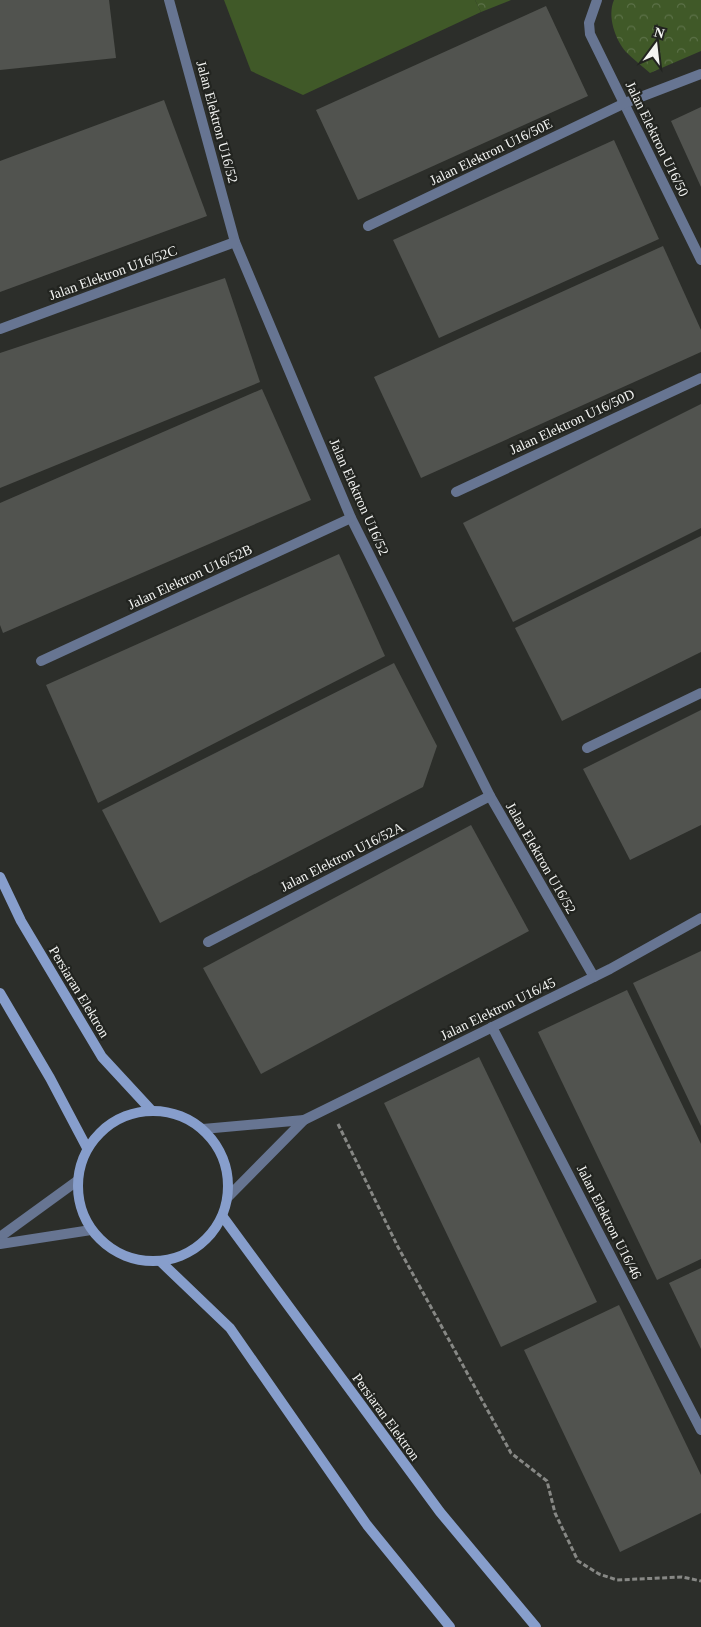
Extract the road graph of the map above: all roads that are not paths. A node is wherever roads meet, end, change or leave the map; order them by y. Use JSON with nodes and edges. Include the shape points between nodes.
{"nodes":[{"id":1,"x":169,"y":0,"type":"edge"},
{"id":2,"x":597,"y":0,"type":"edge"},
{"id":3,"x":701,"y":74,"type":"edge"},
{"id":4,"x":625,"y":103,"type":"junction"},
{"id":5,"x":368,"y":226,"type":"dead end"},
{"id":6,"x":235,"y":242,"type":"junction"},
{"id":7,"x":701,"y":260,"type":"edge"},
{"id":8,"x":0,"y":329,"type":"edge"},
{"id":9,"x":701,"y":378,"type":"edge"},
{"id":10,"x":456,"y":492,"type":"dead end"},
{"id":11,"x":351,"y":518,"type":"junction"},
{"id":12,"x":41,"y":661,"type":"dead end"},
{"id":13,"x":701,"y":692,"type":"edge"},
{"id":14,"x":587,"y":748,"type":"dead end"},
{"id":15,"x":490,"y":796,"type":"junction"},
{"id":16,"x":0,"y":877,"type":"edge"},
{"id":17,"x":701,"y":918,"type":"edge"},
{"id":18,"x":208,"y":942,"type":"dead end"},
{"id":19,"x":594,"y":977,"type":"junction"},
{"id":20,"x":0,"y":993,"type":"edge"},
{"id":21,"x":492,"y":1027,"type":"junction"},
{"id":22,"x":151,"y":1110,"type":"junction"},
{"id":23,"x":304,"y":1120,"type":"junction"},
{"id":24,"x":203,"y":1129,"type":"junction"},
{"id":25,"x":87,"y":1148,"type":"junction"},
{"id":26,"x":77,"y":1181,"type":"junction"},
{"id":27,"x":228,"y":1197,"type":"junction"},
{"id":28,"x":222,"y":1217,"type":"junction"},
{"id":29,"x":91,"y":1230,"type":"junction"},
{"id":30,"x":0,"y":1237,"type":"edge"},
{"id":31,"x":0,"y":1244,"type":"edge"},
{"id":32,"x":160,"y":1261,"type":"junction"},
{"id":33,"x":701,"y":1430,"type":"edge"},
{"id":34,"x":450,"y":1627,"type":"edge"},
{"id":35,"x":536,"y":1627,"type":"edge"}],
"edges":[{"from":1,"to":6,"type":"street","name":"Jalan Elektron U16/52"},
{"from":2,"to":4,"type":"street","name":"Jalan Elektron U16/50","via":[[589,23],[590,34]]},
{"from":3,"to":4,"type":"street","name":"Jalan Elektron U16/50E"},
{"from":4,"to":5,"type":"street","name":"Jalan Elektron U16/50E"},
{"from":4,"to":7,"type":"street","name":"Jalan Elektron U16/50"},
{"from":6,"to":8,"type":"street","name":"Jalan Elektron U16/52C"},
{"from":6,"to":11,"type":"street","name":"Jalan Elektron U16/52"},
{"from":9,"to":10,"type":"street","name":"Jalan Elektron U16/50D"},
{"from":11,"to":12,"type":"street","name":"Jalan Elektron U16/52B"},
{"from":11,"to":15,"type":"street","name":"Jalan Elektron U16/52"},
{"from":13,"to":14,"type":"street"},
{"from":15,"to":18,"type":"street","name":"Jalan Elektron U16/52A"},
{"from":15,"to":19,"type":"street","name":"Jalan Elektron U16/52"},
{"from":16,"to":22,"type":"main road","name":"Persiaran Elektron","via":[[21,921],[102,1057]]},
{"from":17,"to":19,"type":"street","name":"Jalan Elektron U16/45"},
{"from":19,"to":21,"type":"street","name":"Jalan Elektron U16/45"},
{"from":20,"to":25,"type":"main road"},
{"from":21,"to":23,"type":"street","name":"Jalan Elektron U16/45"},
{"from":21,"to":33,"type":"street","name":"Jalan Elektron U16/46"},
{"from":22,"to":24,"type":"main road","via":[[170,1112]]},
{"from":22,"to":25,"type":"main road","via":[[121,1117],[102,1130]]},
{"from":23,"to":24,"type":"street"},
{"from":23,"to":27,"type":"street"},
{"from":24,"to":27,"type":"main road","via":[[216,1143],[224,1160],[229,1178]]},
{"from":25,"to":26,"type":"main road"},
{"from":26,"to":29,"type":"main road","via":[[80,1206]]},
{"from":26,"to":30,"type":"street"},
{"from":27,"to":28,"type":"main road"},
{"from":28,"to":32,"type":"main road","via":[[212,1234],[197,1248],[179,1258]]},
{"from":28,"to":35,"type":"main road","name":"Persiaran Elektron","via":[[440,1512]]},
{"from":29,"to":31,"type":"street"},
{"from":29,"to":32,"type":"main road","via":[[109,1248],[133,1259]]},
{"from":32,"to":34,"type":"main road","via":[[230,1328],[367,1525]]}]}
